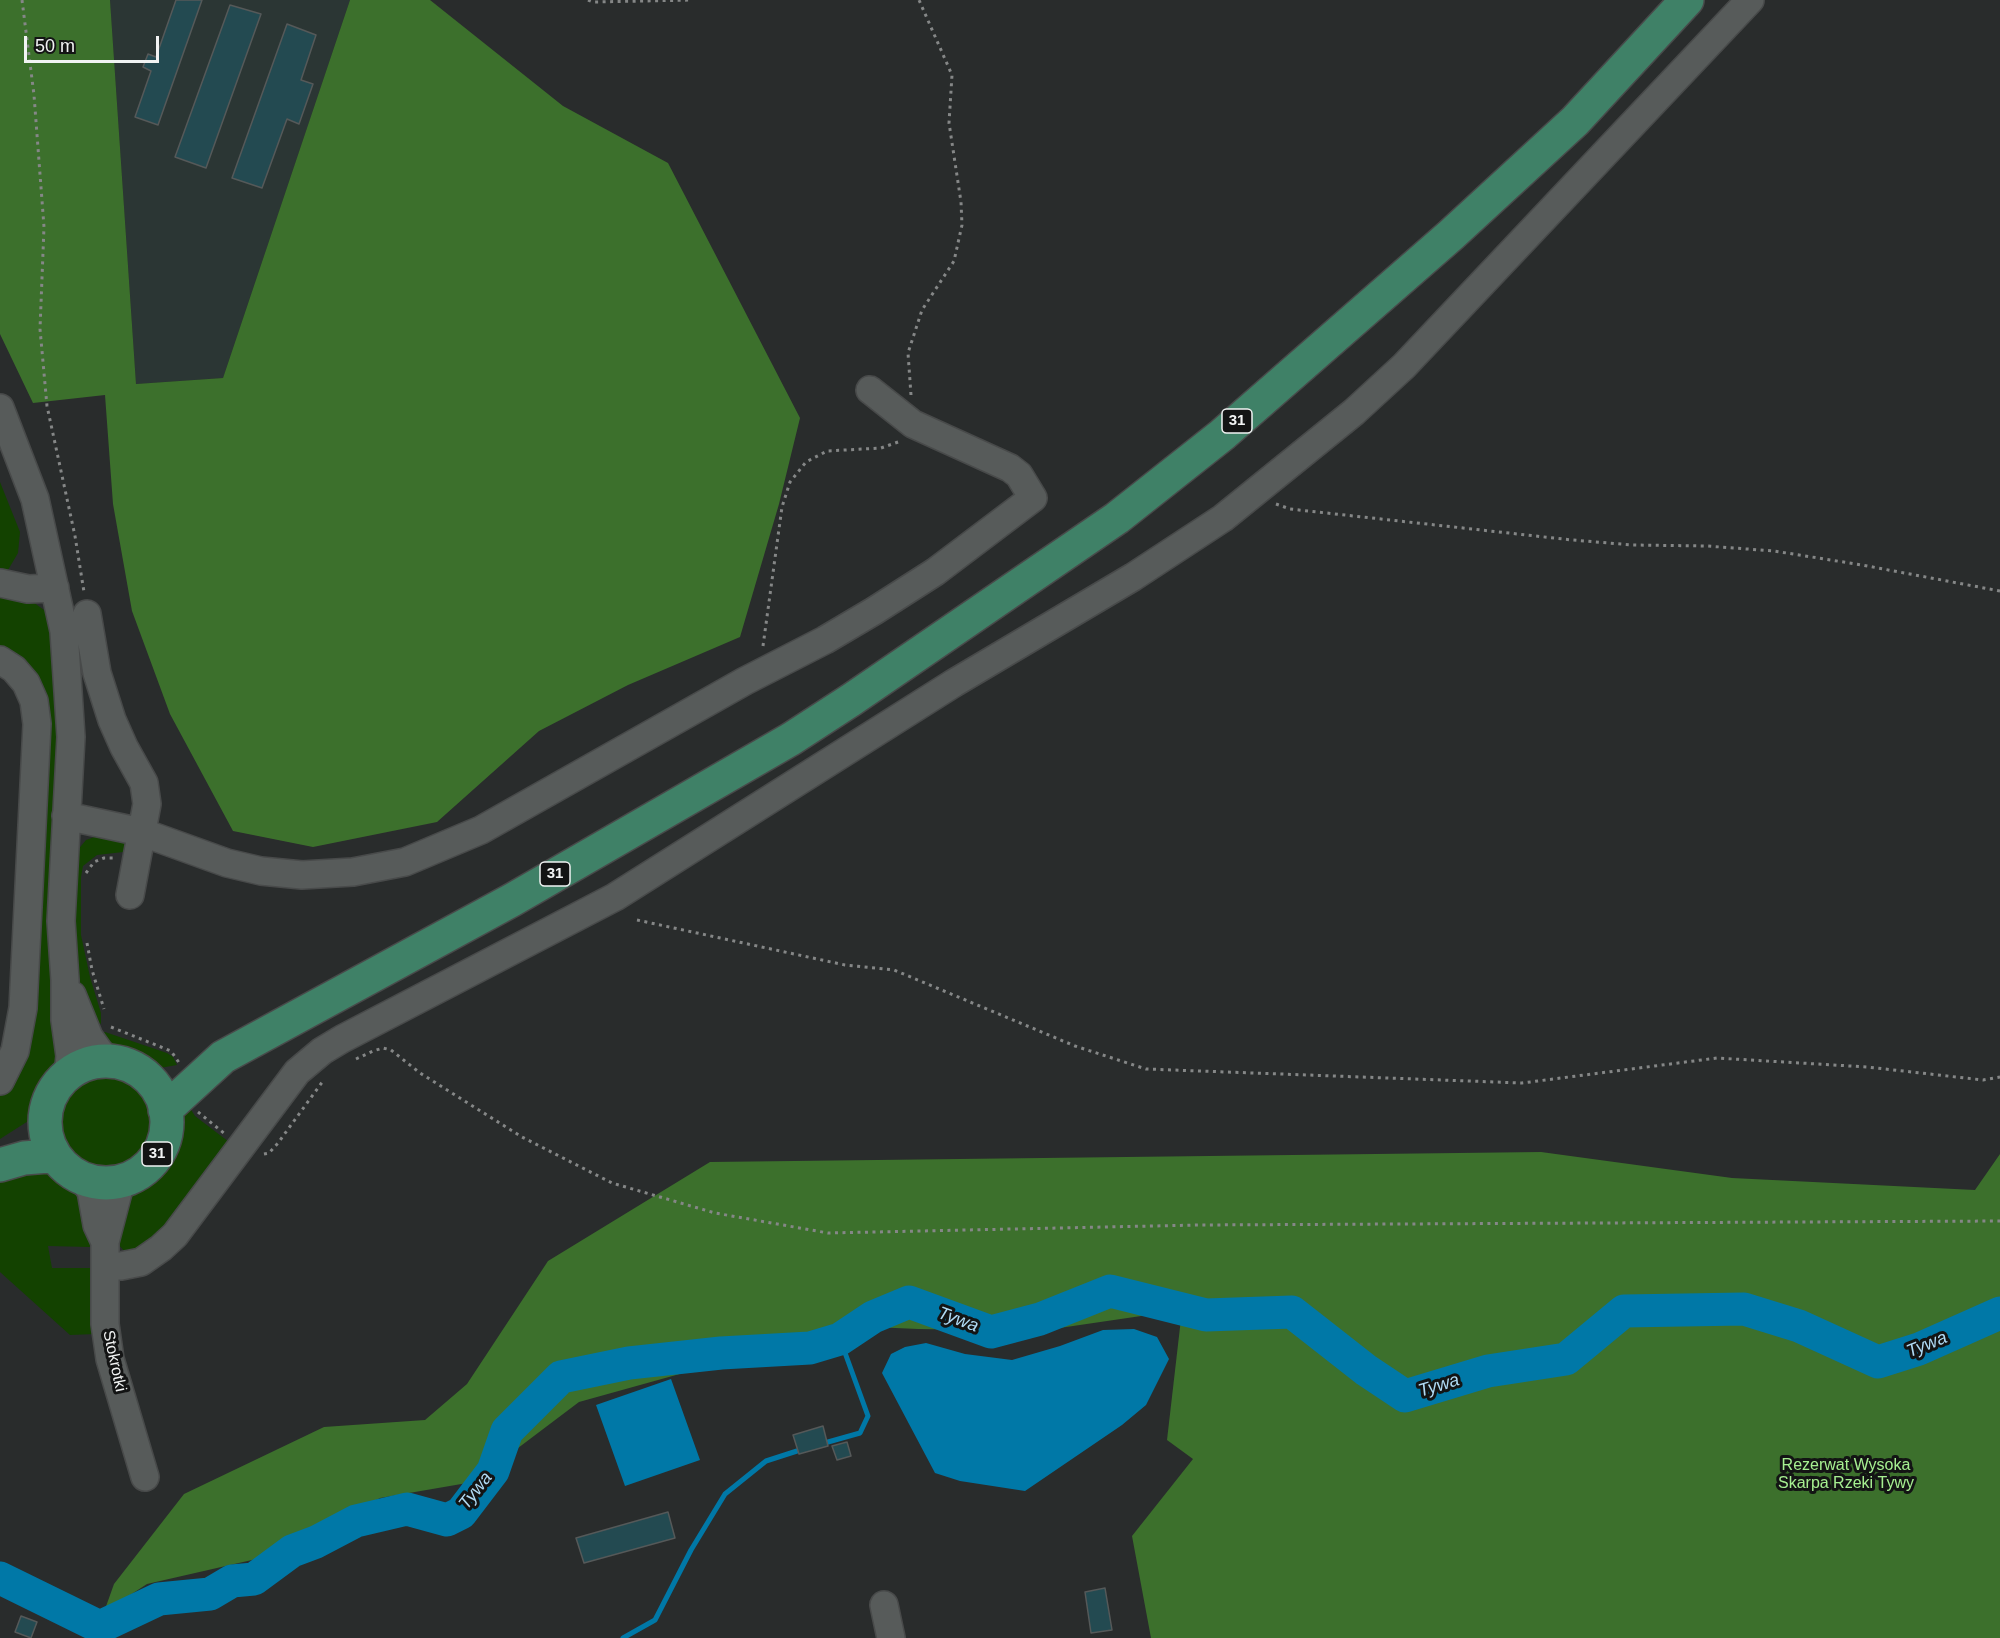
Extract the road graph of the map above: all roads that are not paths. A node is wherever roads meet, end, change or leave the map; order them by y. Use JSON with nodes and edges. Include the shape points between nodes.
{"nodes":[{"id":1,"x":1687,"y":0,"type":"edge"},
{"id":2,"x":1750,"y":0,"type":"edge"},
{"id":3,"x":870,"y":390,"type":"dead end"},
{"id":4,"x":0,"y":408,"type":"edge"},
{"id":5,"x":0,"y":583,"type":"edge"},
{"id":6,"x":55,"y":588,"type":"junction"},
{"id":7,"x":87,"y":614,"type":"road end"},
{"id":8,"x":0,"y":660,"type":"edge"},
{"id":9,"x":66,"y":816,"type":"junction"},
{"id":10,"x":139,"y":845,"type":"junction"},
{"id":11,"x":130,"y":895,"type":"dead end"},
{"id":12,"x":65,"y":980,"type":"junction"},
{"id":13,"x":223,"y":1057,"type":"junction"},
{"id":14,"x":109,"y":1061,"type":"junction"},
{"id":15,"x":68,"y":1075,"type":"junction"},
{"id":16,"x":148,"y":1078,"type":"junction"},
{"id":17,"x":0,"y":1082,"type":"edge"},
{"id":18,"x":165,"y":1110,"type":"junction"},
{"id":19,"x":45,"y":1118,"type":"junction"},
{"id":20,"x":0,"y":1149,"type":"edge"},
{"id":21,"x":0,"y":1165,"type":"edge"},
{"id":22,"x":70,"y":1168,"type":"junction"},
{"id":23,"x":121,"y":1181,"type":"junction"},
{"id":24,"x":105,"y":1254,"type":"junction"},
{"id":25,"x":145,"y":1477,"type":"dead end"},
{"id":26,"x":884,"y":1605,"type":"dead end"},
{"id":27,"x":891,"y":1638,"type":"edge"}],
"edges":[{"from":1,"to":13,"type":"main road","number":"31","via":[[1575,121],[1459,227],[1221,435],[1116,518],[791,738],[512,900]]},
{"from":2,"to":24,"type":"street","via":[[1404,366],[1260,490],[1191,541],[954,683],[615,897],[322,1051],[297,1072],[175,1235],[141,1262],[121,1266]]},
{"from":3,"to":10,"type":"street","via":[[913,424],[1010,468],[1033,498],[918,584],[825,640],[481,830],[405,862],[353,872],[302,875],[261,871]]},
{"from":4,"to":6,"type":"street","via":[[35,499]]},
{"from":5,"to":6,"type":"street","via":[[28,589]]},
{"from":6,"to":9,"type":"street","via":[[64,631],[70,707]]},
{"from":7,"to":10,"type":"street","via":[[97,673],[112,720],[144,783],[147,804]]},
{"from":8,"to":17,"type":"street","via":[[26,683],[34,701],[37,724],[22,1008],[15,1051]]},
{"from":9,"to":10,"type":"street"},
{"from":9,"to":12,"type":"street","via":[[60,921]]},
{"from":10,"to":11,"type":"street"},
{"from":12,"to":14,"type":"street","via":[[89,1037]]},
{"from":12,"to":15,"type":"street"},
{"from":13,"to":16,"type":"main road","number":"31","via":[[160,1078]]},
{"from":13,"to":18,"type":"main road","number":"31"},
{"from":14,"to":15,"type":"main road","via":[[83,1066]]},
{"from":14,"to":16,"type":"main road","via":[[130,1066]]},
{"from":15,"to":19,"type":"main road","via":[[52,1094]]},
{"from":16,"to":18,"type":"main road","number":"31"},
{"from":18,"to":23,"type":"main road","number":"31","via":[[166,1130],[160,1150],[140,1173]]},
{"from":19,"to":20,"type":"main road"},
{"from":19,"to":22,"type":"main road","via":[[48,1140]]},
{"from":21,"to":22,"type":"main road","number":"31","via":[[41,1156]]},
{"from":22,"to":23,"type":"main road","number":"31","via":[[101,1183]]},
{"from":22,"to":24,"type":"street","name":"Stokrotki","via":[[91,1191]]},
{"from":23,"to":24,"type":"street","name":"Stokrotki"},
{"from":24,"to":25,"type":"street","name":"Stokrotki","via":[[105,1324],[110,1359]]},
{"from":26,"to":27,"type":"street"}]}
